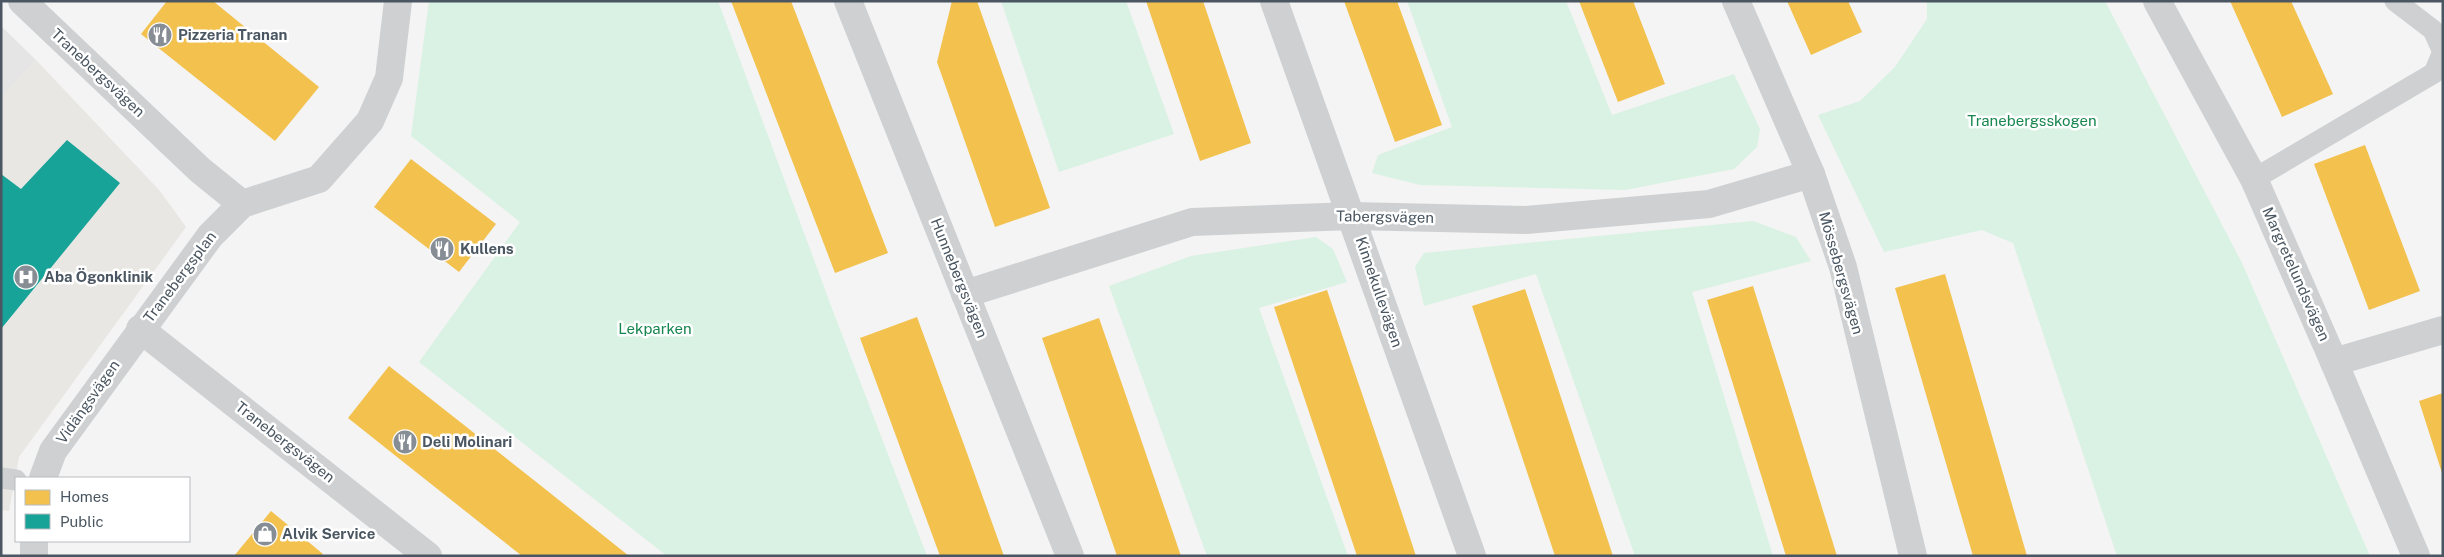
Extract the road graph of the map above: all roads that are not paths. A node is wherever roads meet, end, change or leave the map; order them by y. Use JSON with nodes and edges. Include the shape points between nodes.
{"nodes":[{"id":1,"x":22,"y":1,"type":"edge"},
{"id":2,"x":398,"y":1,"type":"edge"},
{"id":3,"x":848,"y":1,"type":"edge"},
{"id":4,"x":1274,"y":1,"type":"edge"},
{"id":5,"x":1736,"y":1,"type":"edge"},
{"id":6,"x":2157,"y":1,"type":"edge"},
{"id":7,"x":2395,"y":1,"type":"edge"},
{"id":8,"x":2443,"y":52,"type":"edge"},
{"id":9,"x":1811,"y":174,"type":"junction"},
{"id":10,"x":2254,"y":179,"type":"junction"},
{"id":11,"x":242,"y":204,"type":"junction"},
{"id":12,"x":1352,"y":216,"type":"junction"},
{"id":13,"x":965,"y":294,"type":"junction"},
{"id":14,"x":140,"y":329,"type":"junction"},
{"id":15,"x":2443,"y":330,"type":"edge"},
{"id":16,"x":2334,"y":362,"type":"junction"},
{"id":17,"x":43,"y":477,"type":"edge"},
{"id":18,"x":1,"y":478,"type":"edge"},
{"id":19,"x":15,"y":480,"type":"edge"},
{"id":20,"x":34,"y":542,"type":"edge"},
{"id":21,"x":34,"y":556,"type":"edge"},
{"id":22,"x":428,"y":556,"type":"edge"},
{"id":23,"x":1070,"y":556,"type":"edge"},
{"id":24,"x":1472,"y":556,"type":"edge"},
{"id":25,"x":1913,"y":556,"type":"edge"},
{"id":26,"x":2416,"y":556,"type":"edge"}],
"edges":[{"from":1,"to":11,"type":"street","name":"Tranebergsvägen","via":[[200,170]]},
{"from":2,"to":11,"type":"street","via":[[389,78],[370,121],[319,179]]},
{"from":3,"to":13,"type":"street","name":"Hunnebergsvägen"},
{"from":4,"to":12,"type":"street","name":"Kinnekullevägen"},
{"from":5,"to":9,"type":"street","name":"Mössebergsvägen"},
{"from":6,"to":10,"type":"street","name":"Margretelundsvägen"},
{"from":7,"to":8,"type":"lane","via":[[2434,30]]},
{"from":8,"to":10,"type":"lane","via":[[2434,72]]},
{"from":9,"to":12,"type":"street","name":"Tabergsvägen","via":[[1709,204],[1526,220]]},
{"from":9,"to":25,"type":"street","name":"Mössebergsvägen","via":[[1843,267]]},
{"from":10,"to":16,"type":"street","name":"Margretelundsvägen"},
{"from":11,"to":14,"type":"street","name":"Tranebergsplan","via":[[210,236]]},
{"from":12,"to":13,"type":"street","name":"Tabergsvägen","via":[[1192,222]]},
{"from":12,"to":24,"type":"street","name":"Kinnekullevägen"},
{"from":13,"to":23,"type":"street","name":"Hunnebergsvägen"},
{"from":14,"to":17,"type":"street","name":"Vidängsvägen","via":[[53,451]]},
{"from":14,"to":22,"type":"street","name":"Tranebergsvägen"},
{"from":15,"to":16,"type":"street"},
{"from":16,"to":26,"type":"street","name":"Margretelundsvägen"},
{"from":18,"to":19,"type":"lane"},
{"from":20,"to":21,"type":"street"}]}
